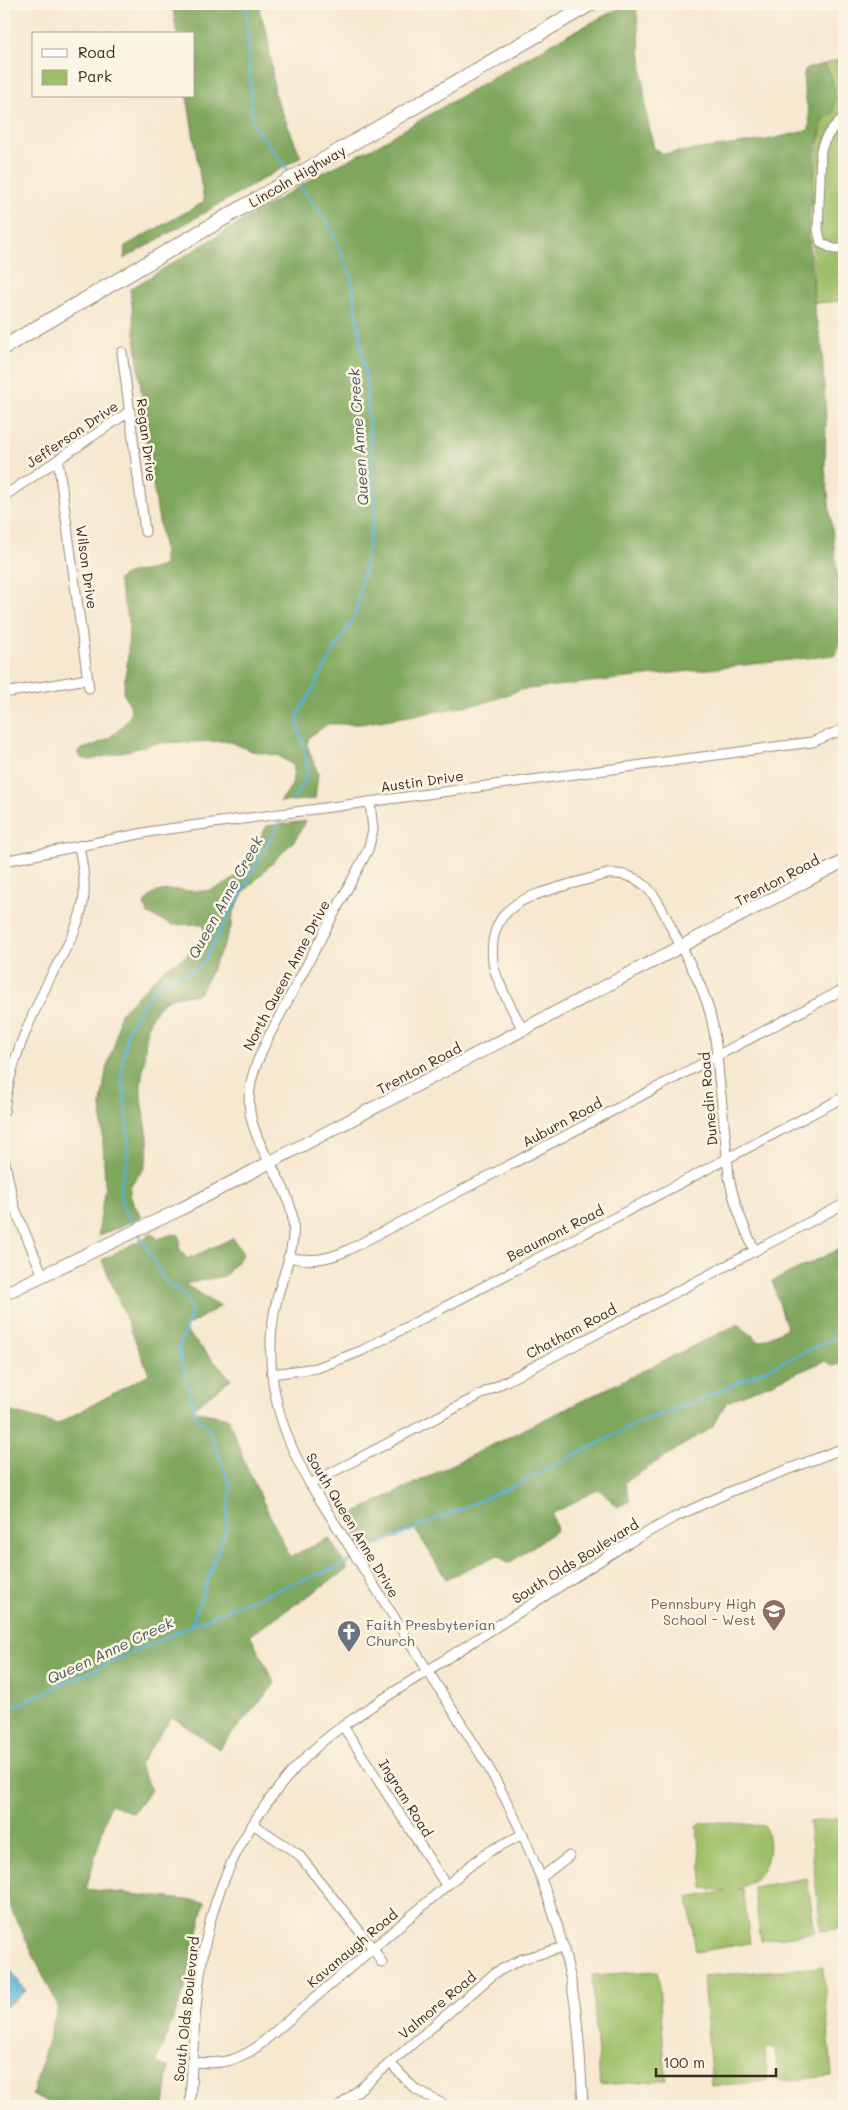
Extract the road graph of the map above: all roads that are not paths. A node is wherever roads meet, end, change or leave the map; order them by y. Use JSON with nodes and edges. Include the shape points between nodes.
{"nodes":[{"id":1,"x":590,"y":4,"type":"edge"},
{"id":2,"x":844,"y":117,"type":"edge"},
{"id":3,"x":844,"y":250,"type":"edge"},
{"id":4,"x":4,"y":347,"type":"edge"},
{"id":5,"x":122,"y":352,"type":"dead end"},
{"id":6,"x":130,"y":411,"type":"junction"},
{"id":7,"x":58,"y":460,"type":"junction"},
{"id":8,"x":4,"y":496,"type":"edge"},
{"id":9,"x":144,"y":532,"type":"dead end"},
{"id":10,"x":4,"y":683,"type":"edge"},
{"id":11,"x":844,"y":730,"type":"edge"},
{"id":12,"x":370,"y":802,"type":"junction"},
{"id":13,"x":79,"y":846,"type":"junction"},
{"id":14,"x":4,"y":861,"type":"edge"},
{"id":15,"x":844,"y":861,"type":"edge"},
{"id":16,"x":681,"y":947,"type":"junction"},
{"id":17,"x":844,"y":990,"type":"edge"},
{"id":18,"x":523,"y":1030,"type":"junction"},
{"id":19,"x":717,"y":1056,"type":"junction"},
{"id":20,"x":844,"y":1097,"type":"edge"},
{"id":21,"x":4,"y":1111,"type":"edge"},
{"id":22,"x":727,"y":1158,"type":"junction"},
{"id":23,"x":4,"y":1160,"type":"edge"},
{"id":24,"x":270,"y":1162,"type":"junction"},
{"id":25,"x":844,"y":1204,"type":"edge"},
{"id":26,"x":755,"y":1251,"type":"junction"},
{"id":27,"x":288,"y":1257,"type":"junction"},
{"id":28,"x":43,"y":1276,"type":"junction"},
{"id":29,"x":4,"y":1294,"type":"edge"},
{"id":30,"x":272,"y":1374,"type":"junction"},
{"id":31,"x":844,"y":1448,"type":"edge"},
{"id":32,"x":310,"y":1484,"type":"junction"},
{"id":33,"x":428,"y":1671,"type":"junction"},
{"id":34,"x":343,"y":1726,"type":"junction"},
{"id":35,"x":253,"y":1824,"type":"junction"},
{"id":36,"x":523,"y":1834,"type":"junction"},
{"id":37,"x":569,"y":1856,"type":"dead end"},
{"id":38,"x":542,"y":1877,"type":"junction"},
{"id":39,"x":446,"y":1886,"type":"junction"},
{"id":40,"x":564,"y":1947,"type":"junction"},
{"id":41,"x":373,"y":1948,"type":"junction"},
{"id":42,"x":382,"y":1963,"type":"dead end"},
{"id":43,"x":192,"y":2062,"type":"junction"},
{"id":44,"x":390,"y":2063,"type":"junction"},
{"id":45,"x":190,"y":2106,"type":"edge"},
{"id":46,"x":340,"y":2106,"type":"edge"},
{"id":47,"x":446,"y":2106,"type":"edge"},
{"id":48,"x":583,"y":2106,"type":"edge"}],
"edges":[{"from":1,"to":4,"type":"main road","name":"Lincoln Highway"},
{"from":2,"to":3,"type":"street","via":[[830,131],[821,150],[818,230],[821,243]]},
{"from":5,"to":6,"type":"street","name":"Regan Drive"},
{"from":6,"to":7,"type":"street","name":"Jefferson Drive"},
{"from":6,"to":9,"type":"street","name":"Regan Drive"},
{"from":7,"to":8,"type":"street","name":"Jefferson Drive"},
{"from":7,"to":10,"type":"street","name":"Wilson Drive","via":[[88,683],[18,692],[6,692]]},
{"from":11,"to":12,"type":"street","name":"Austin Drive","via":[[812,742]]},
{"from":12,"to":13,"type":"street","name":"Austin Drive","via":[[154,831]]},
{"from":12,"to":24,"type":"street","name":"North Queen Anne Drive","via":[[373,830],[368,850],[252,1072],[249,1111],[253,1128]]},
{"from":13,"to":14,"type":"street","name":"Austin Drive"},
{"from":13,"to":21,"type":"street","via":[[84,887],[81,913],[16,1054]]},
{"from":15,"to":16,"type":"main road","name":"Trenton Road"},
{"from":16,"to":18,"type":"main road","name":"Trenton Road"},
{"from":16,"to":18,"type":"street","name":"Dunedin Road","via":[[653,894],[630,876],[607,874],[531,895],[512,907],[499,923],[492,952],[499,981]]},
{"from":16,"to":19,"type":"street","name":"Dunedin Road","via":[[708,1004]]},
{"from":17,"to":19,"type":"street","name":"Auburn Road"},
{"from":18,"to":24,"type":"main road","name":"Trenton Road"},
{"from":19,"to":22,"type":"street","name":"Dunedin Road"},
{"from":19,"to":27,"type":"street","name":"Auburn Road","via":[[331,1258],[316,1261]]},
{"from":20,"to":22,"type":"street","name":"Beaumont Road"},
{"from":22,"to":26,"type":"street","name":"Dunedin Road","via":[[736,1208]]},
{"from":22,"to":30,"type":"street","name":"Beaumont Road","via":[[344,1359],[317,1368]]},
{"from":23,"to":28,"type":"street","via":[[14,1206]]},
{"from":24,"to":27,"type":"street","name":"South Queen Anne Drive","via":[[291,1206],[293,1232]]},
{"from":24,"to":28,"type":"main road","name":"Trenton Road"},
{"from":25,"to":26,"type":"street","name":"Chatham Road"},
{"from":26,"to":32,"type":"street","name":"Chatham Road"},
{"from":27,"to":30,"type":"street","name":"South Queen Anne Drive","via":[[272,1327]]},
{"from":28,"to":29,"type":"main road","name":"Trenton Road"},
{"from":30,"to":32,"type":"street","name":"South Queen Anne Drive","via":[[282,1425]]},
{"from":31,"to":33,"type":"street","name":"South Olds Boulevard","via":[[734,1490],[673,1518],[623,1546]]},
{"from":32,"to":33,"type":"street","name":"South Queen Anne Drive"},
{"from":33,"to":34,"type":"street","name":"South Olds Boulevard"},
{"from":33,"to":36,"type":"street","name":"South Queen Anne Drive","via":[[486,1763]]},
{"from":34,"to":35,"type":"street","name":"South Olds Boulevard","via":[[309,1754],[272,1796]]},
{"from":34,"to":39,"type":"street","name":"Ingram Road"},
{"from":35,"to":41,"type":"street","via":[[298,1854],[310,1866]]},
{"from":35,"to":43,"type":"street","name":"South Olds Boulevard","via":[[224,1880],[210,1925],[201,1970]]},
{"from":36,"to":38,"type":"street","name":"South Queen Anne Drive"},
{"from":36,"to":39,"type":"street","name":"Kavanaugh Road","via":[[490,1851]]},
{"from":37,"to":38,"type":"street"},
{"from":38,"to":40,"type":"street","name":"South Queen Anne Drive"},
{"from":39,"to":41,"type":"street","name":"Kavanaugh Road"},
{"from":40,"to":44,"type":"street","name":"Valmore Road","via":[[522,1959],[496,1973]]},
{"from":40,"to":48,"type":"street","name":"South Queen Anne Drive","via":[[577,2017]]},
{"from":41,"to":42,"type":"street"},
{"from":41,"to":43,"type":"street","name":"Kavanaugh Road","via":[[245,2056],[217,2064]]},
{"from":43,"to":45,"type":"street","name":"South Olds Boulevard"},
{"from":44,"to":46,"type":"street","name":"Valmore Road"},
{"from":44,"to":47,"type":"street","via":[[415,2090]]}]}
